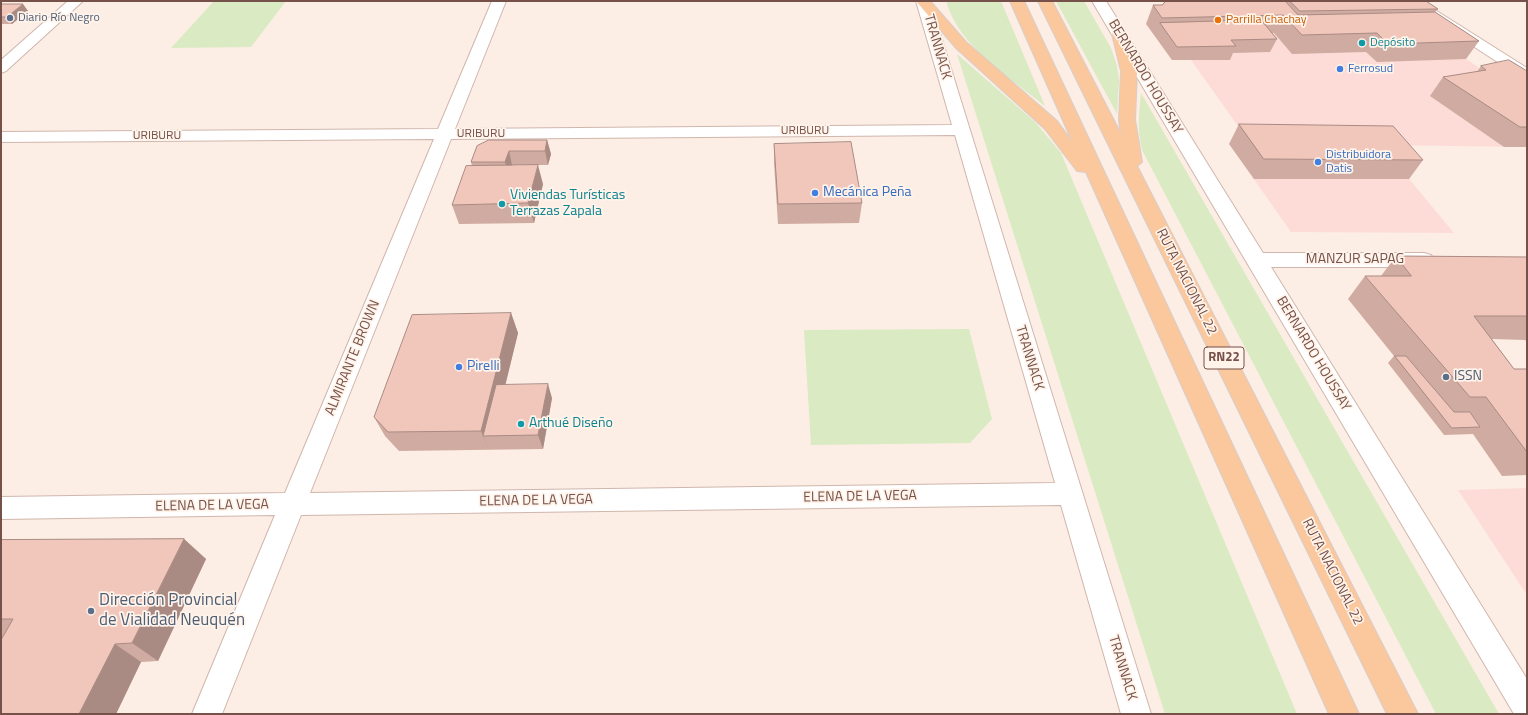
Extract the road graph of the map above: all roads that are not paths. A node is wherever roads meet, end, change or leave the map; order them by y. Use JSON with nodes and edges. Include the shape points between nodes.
{"nodes":[{"id":1,"x":76,"y":1,"type":"edge"},
{"id":2,"x":499,"y":1,"type":"edge"},
{"id":3,"x":923,"y":1,"type":"edge"},
{"id":4,"x":1017,"y":1,"type":"edge"},
{"id":5,"x":1045,"y":1,"type":"edge"},
{"id":6,"x":1099,"y":1,"type":"edge"},
{"id":7,"x":1411,"y":1,"type":"edge"},
{"id":8,"x":1119,"y":34,"type":"junction"},
{"id":9,"x":1,"y":68,"type":"edge"},
{"id":10,"x":1527,"y":75,"type":"edge"},
{"id":11,"x":961,"y":130,"type":"junction"},
{"id":12,"x":445,"y":134,"type":"junction"},
{"id":13,"x":1,"y":137,"type":"edge"},
{"id":14,"x":1137,"y":185,"type":"junction"},
{"id":15,"x":1108,"y":200,"type":"junction"},
{"id":16,"x":1255,"y":260,"type":"junction"},
{"id":17,"x":1439,"y":260,"type":"edge"},
{"id":18,"x":1070,"y":494,"type":"junction"},
{"id":19,"x":293,"y":505,"type":"junction"},
{"id":20,"x":1,"y":508,"type":"edge"},
{"id":21,"x":1527,"y":708,"type":"edge"},
{"id":22,"x":207,"y":714,"type":"edge"},
{"id":23,"x":1136,"y":714,"type":"edge"},
{"id":24,"x":1344,"y":714,"type":"edge"},
{"id":25,"x":1403,"y":714,"type":"edge"}],
"edges":[{"from":1,"to":9,"type":"street"},
{"from":2,"to":12,"type":"street","name":"ALMIRANTE BROWN"},
{"from":3,"to":11,"type":"street","name":"TRANNACK"},
{"from":3,"to":15,"type":"main road","via":[[962,45],[1051,125]]},
{"from":4,"to":15,"type":"main road","number":"RN22"},
{"from":5,"to":14,"type":"main road","name":"RUTA NACIONAL 22","number":"RN22"},
{"from":6,"to":8,"type":"street","name":"BERNARDO HOUSSAY"},
{"from":7,"to":10,"type":"street"},
{"from":8,"to":14,"type":"main road","via":[[1129,71],[1127,120]]},
{"from":8,"to":16,"type":"street","name":"BERNARDO HOUSSAY"},
{"from":11,"to":12,"type":"street","name":"URIBURU"},
{"from":11,"to":18,"type":"street","name":"TRANNACK"},
{"from":12,"to":13,"type":"street","name":"URIBURU"},
{"from":12,"to":19,"type":"street","name":"ALMIRANTE BROWN"},
{"from":14,"to":25,"type":"main road","name":"RUTA NACIONAL 22","number":"RN22"},
{"from":15,"to":24,"type":"main road","number":"RN22"},
{"from":16,"to":17,"type":"street","name":"MANZUR SAPAG"},
{"from":16,"to":21,"type":"street","name":"BERNARDO HOUSSAY"},
{"from":18,"to":19,"type":"street","name":"ELENA DE LA VEGA"},
{"from":18,"to":23,"type":"street","name":"TRANNACK"},
{"from":19,"to":20,"type":"street","name":"ELENA DE LA VEGA"},
{"from":19,"to":22,"type":"street","name":"ALMIRANTE BROWN"}]}
